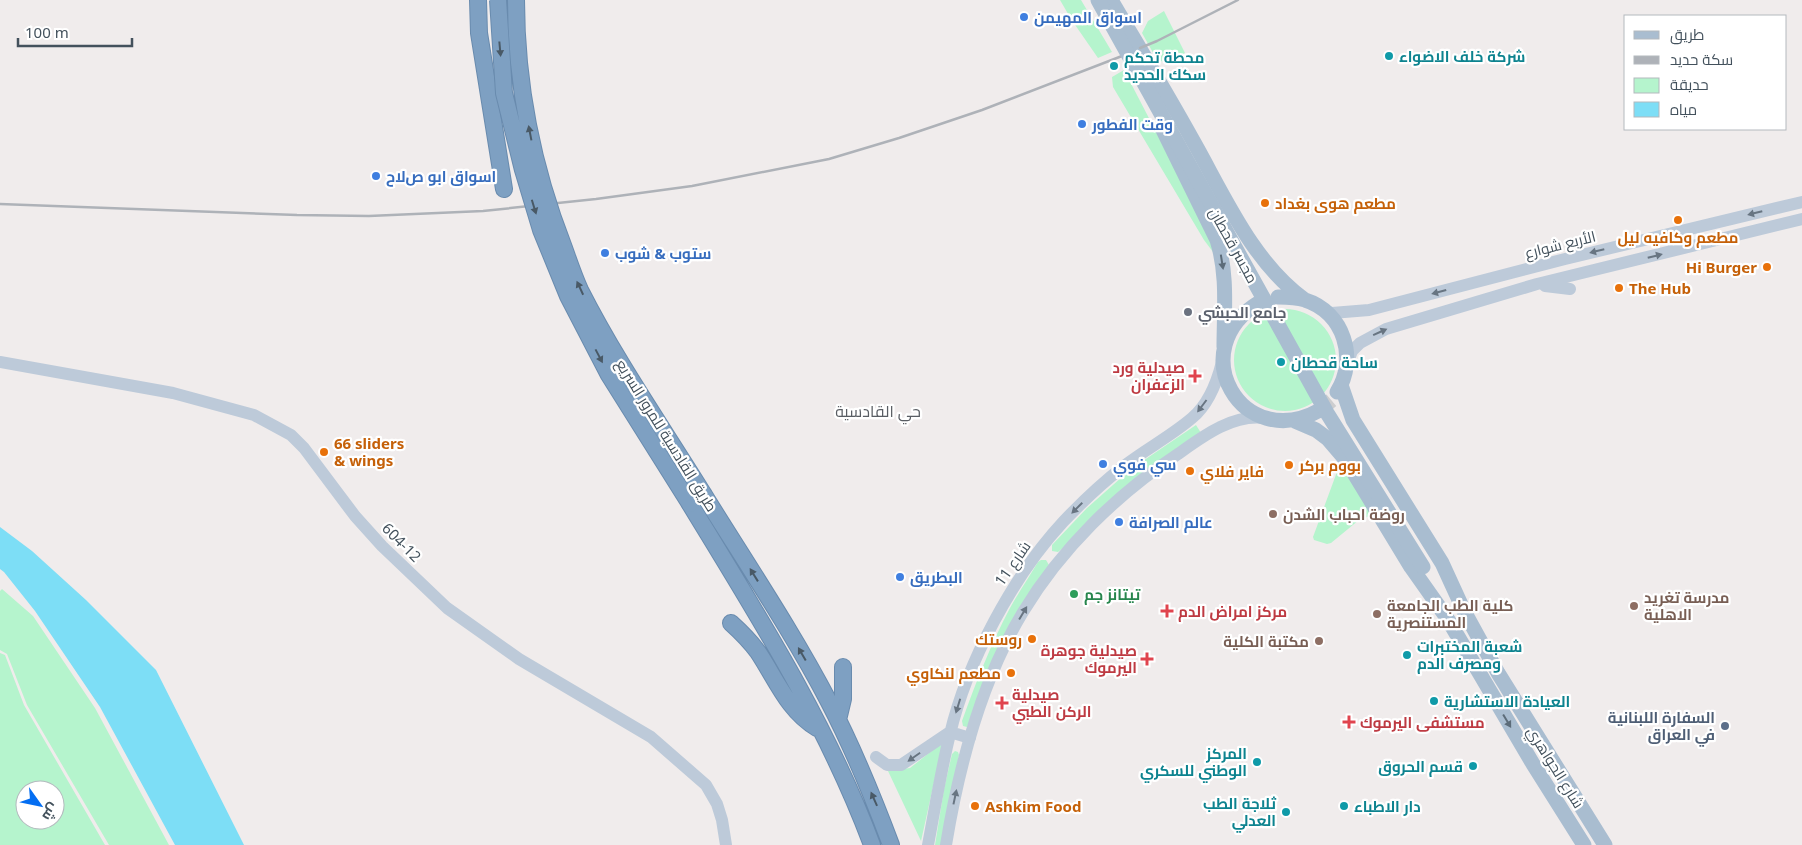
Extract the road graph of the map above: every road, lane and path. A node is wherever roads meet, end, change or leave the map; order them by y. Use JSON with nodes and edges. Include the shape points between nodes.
{"nodes":[{"id":1,"x":478,"y":0,"type":"edge"},
{"id":2,"x":498,"y":0,"type":"edge"},
{"id":3,"x":516,"y":0,"type":"edge"},
{"id":4,"x":1091,"y":0,"type":"edge"},
{"id":5,"x":1098,"y":0,"type":"edge"},
{"id":6,"x":1105,"y":0,"type":"edge"},
{"id":7,"x":1111,"y":0,"type":"edge"},
{"id":8,"x":504,"y":189,"type":"dead end"},
{"id":9,"x":1802,"y":202,"type":"edge"},
{"id":10,"x":1802,"y":219,"type":"edge"},
{"id":11,"x":1548,"y":253,"type":"dead end"},
{"id":12,"x":1566,"y":259,"type":"junction"},
{"id":13,"x":1537,"y":284,"type":"junction"},
{"id":14,"x":1570,"y":289,"type":"dead end"},
{"id":15,"x":1278,"y":297,"type":"dead end"},
{"id":16,"x":1306,"y":300,"type":"junction"},
{"id":17,"x":1260,"y":302,"type":"dead end"},
{"id":18,"x":1325,"y":311,"type":"junction"},
{"id":19,"x":1223,"y":354,"type":"junction"},
{"id":20,"x":0,"y":362,"type":"edge"},
{"id":21,"x":1347,"y":364,"type":"junction"},
{"id":22,"x":1320,"y":410,"type":"tunnel mouth"},
{"id":23,"x":1264,"y":418,"type":"junction"},
{"id":24,"x":1296,"y":421,"type":"junction"},
{"id":25,"x":1040,"y":550,"type":"junction"},
{"id":26,"x":1058,"y":563,"type":"junction"},
{"id":27,"x":1426,"y":564,"type":"junction"},
{"id":28,"x":1464,"y":611,"type":"junction"},
{"id":29,"x":1447,"y":618,"type":"junction"},
{"id":30,"x":731,"y":623,"type":"dead end"},
{"id":31,"x":843,"y":667,"type":"dead end"},
{"id":32,"x":838,"y":720,"type":"junction"},
{"id":33,"x":820,"y":730,"type":"junction"},
{"id":34,"x":950,"y":732,"type":"junction"},
{"id":35,"x":970,"y":738,"type":"junction"},
{"id":36,"x":876,"y":757,"type":"dead end"},
{"id":37,"x":726,"y":845,"type":"edge"},
{"id":38,"x":872,"y":845,"type":"edge"},
{"id":39,"x":891,"y":845,"type":"edge"},
{"id":40,"x":928,"y":845,"type":"edge"},
{"id":41,"x":946,"y":845,"type":"edge"},
{"id":42,"x":1584,"y":845,"type":"edge"},
{"id":43,"x":1605,"y":845,"type":"edge"}],
"edges":[{"from":1,"to":8,"type":"highway","via":[[479,33]]},
{"from":2,"to":33,"type":"highway","name":"طريق القادسية للمرور السريع","one_way":true,"bridge":true,"via":[[504,93],[541,230],[568,296],[609,375],[765,626]]},
{"from":32,"to":3,"type":"highway","name":"طريق القادسية للمرور السريع","one_way":true,"bridge":true,"via":[[780,616],[623,365],[580,289],[538,171],[522,91]]},
{"from":4,"to":19,"type":"main road","one_way":true,"via":[[1162,128],[1217,240],[1224,270]]},
{"from":5,"to":27,"type":"main road","name":"مجسر قحطان","bridge":true,"via":[[1327,414]]},
{"from":6,"to":27,"type":"main road","name":"مجسر قحطان","via":[[1321,386]]},
{"from":7,"to":16,"type":"main road","via":[[1239,223],[1265,261],[1286,285]]},
{"from":9,"to":12,"type":"main road","name":"الأربع شوارع","one_way":true},
{"from":13,"to":10,"type":"main road","one_way":true,"via":[[1785,230]]},
{"from":11,"to":12,"type":"main road"},
{"from":12,"to":18,"type":"main road","name":"الأربع شوارع","one_way":true,"via":[[1369,310]]},
{"from":13,"to":14,"type":"main road"},
{"from":21,"to":13,"type":"main road","one_way":true,"via":[[1352,351],[1360,343],[1386,329]]},
{"from":15,"to":16,"type":"main road"},
{"from":16,"to":18,"type":"main road"},
{"from":17,"to":19,"type":"main road","via":[[1236,320],[1228,333]]},
{"from":18,"to":21,"type":"main road","via":[[1342,335]]},
{"from":19,"to":23,"type":"main road","via":[[1226,380],[1234,396],[1247,409]]},
{"from":19,"to":25,"type":"main road","name":"شارع 11","one_way":true,"via":[[1214,386],[1197,413],[1111,477]]},
{"from":20,"to":37,"type":"main road","name":"604-12","via":[[173,393],[254,415],[291,435],[382,546],[447,608],[519,659],[651,736],[706,785],[717,804]]},
{"from":21,"to":28,"type":"main road","via":[[1338,392],[1438,557]]},
{"from":22,"to":24,"type":"main road"},
{"from":23,"to":24,"type":"main road"},
{"from":23,"to":26,"type":"main road","via":[[1249,418],[1219,428],[1161,465],[1084,532]]},
{"from":24,"to":29,"type":"main road","via":[[1316,430],[1339,450],[1411,567]]},
{"from":25,"to":26,"type":"main road"},
{"from":25,"to":34,"type":"main road","name":"شارع 11","one_way":true,"via":[[1010,593],[987,638],[965,684]]},
{"from":35,"to":26,"type":"main road","one_way":true,"via":[[1001,655],[1023,612]]},
{"from":27,"to":28,"type":"main road","name":"مجسر قحطان"},
{"from":27,"to":29,"type":"main road","name":"مجسر قحطان"},
{"from":28,"to":43,"type":"main road","name":"شارع الجواهري","via":[[1506,686]]},
{"from":29,"to":42,"type":"main road","name":"شارع الجواهري","one_way":true,"via":[[1532,764]]},
{"from":30,"to":33,"type":"highway","via":[[755,648],[793,708]]},
{"from":31,"to":32,"type":"highway","via":[[843,699]]},
{"from":39,"to":32,"type":"highway","name":"طريق القادسية للمرور السريع","one_way":true},
{"from":33,"to":38,"type":"highway","name":"طريق القادسية للمرور السريع"},
{"from":34,"to":35,"type":"main road"},
{"from":34,"to":36,"type":"main road","one_way":true,"via":[[901,765],[887,765]]},
{"from":34,"to":40,"type":"main road","name":"شارع 11"},
{"from":41,"to":35,"type":"main road","one_way":true}]}
